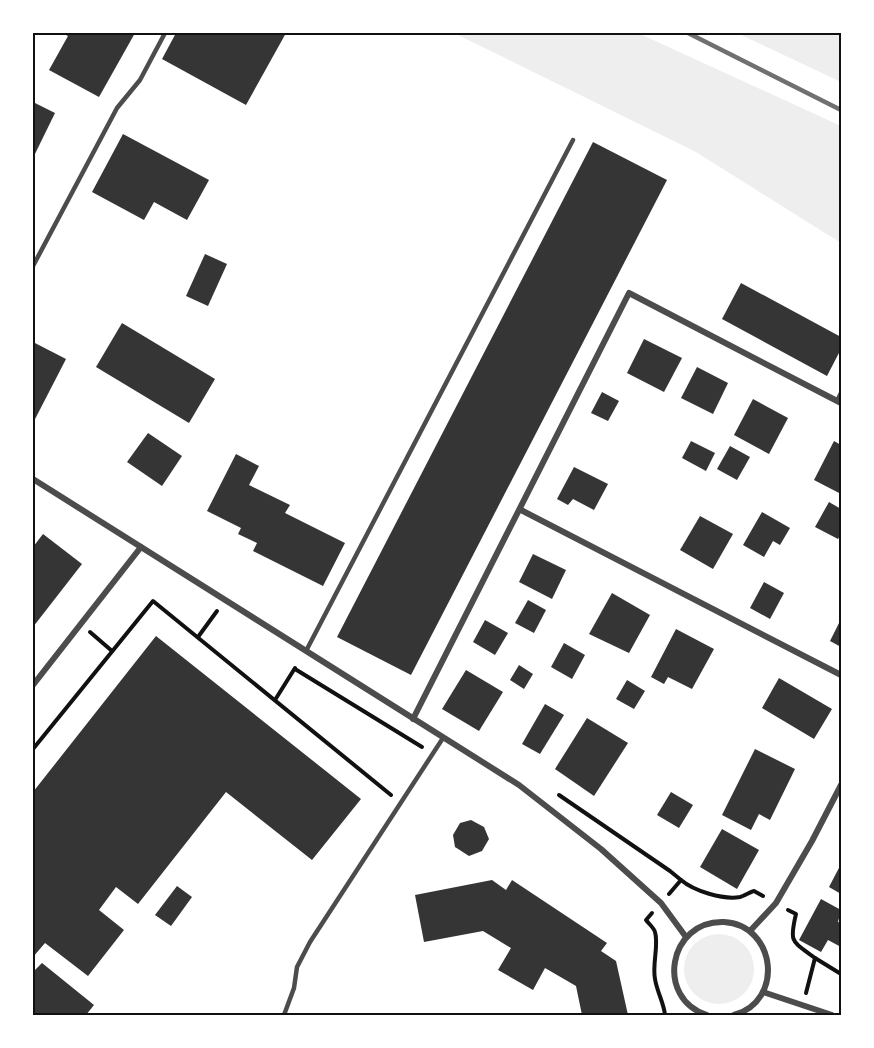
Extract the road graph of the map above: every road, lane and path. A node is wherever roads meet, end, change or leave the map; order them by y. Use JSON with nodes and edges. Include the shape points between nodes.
{"nodes":[{"id":1,"x":165,"y":33,"type":"edge"},
{"id":2,"x":573,"y":140,"type":"dead end"},
{"id":3,"x":33,"y":266,"type":"edge"},
{"id":4,"x":841,"y":393,"type":"edge"},
{"id":5,"x":839,"y":402,"type":"edge"},
{"id":6,"x":33,"y":479,"type":"edge"},
{"id":7,"x":520,"y":510,"type":"junction"},
{"id":8,"x":141,"y":547,"type":"junction"},
{"id":9,"x":80,"y":624,"type":"junction"},
{"id":10,"x":112,"y":651,"type":"junction"},
{"id":11,"x":306,"y":651,"type":"junction"},
{"id":12,"x":295,"y":669,"type":"junction"},
{"id":13,"x":841,"y":675,"type":"edge"},
{"id":14,"x":33,"y":685,"type":"edge"},
{"id":15,"x":275,"y":700,"type":"junction"},
{"id":16,"x":414,"y":719,"type":"junction"},
{"id":17,"x":443,"y":738,"type":"junction"},
{"id":18,"x":33,"y":749,"type":"edge"},
{"id":19,"x":433,"y":754,"type":"junction"},
{"id":20,"x":841,"y":785,"type":"edge"},
{"id":21,"x":401,"y":802,"type":"junction"},
{"id":22,"x":750,"y":931,"type":"junction"},
{"id":23,"x":686,"y":937,"type":"junction"},
{"id":24,"x":815,"y":958,"type":"dead end"},
{"id":25,"x":841,"y":975,"type":"edge"},
{"id":26,"x":763,"y":992,"type":"junction"},
{"id":27,"x":703,"y":1014,"type":"edge"},
{"id":28,"x":284,"y":1015,"type":"edge"},
{"id":29,"x":734,"y":1015,"type":"edge"},
{"id":30,"x":832,"y":1015,"type":"edge"}],
"edges":[{"from":1,"to":3,"type":"lane","via":[[140,80],[117,108]]},
{"from":2,"to":11,"type":"lane"},
{"from":4,"to":5,"type":"lane"},
{"from":5,"to":7,"type":"street","via":[[629,293]]},
{"from":6,"to":8,"type":"street"},
{"from":7,"to":13,"type":"street"},
{"from":7,"to":16,"type":"street"},
{"from":8,"to":9,"type":"street"},
{"from":8,"to":11,"type":"street"},
{"from":9,"to":10,"type":"path"},
{"from":9,"to":14,"type":"street"},
{"from":10,"to":15,"type":"path","via":[[153,602]]},
{"from":10,"to":18,"type":"path"},
{"from":11,"to":12,"type":"path"},
{"from":11,"to":16,"type":"street"},
{"from":12,"to":15,"type":"path"},
{"from":12,"to":19,"type":"path"},
{"from":15,"to":21,"type":"path"},
{"from":16,"to":17,"type":"street"},
{"from":17,"to":19,"type":"lane"},
{"from":17,"to":23,"type":"street","via":[[519,785],[602,849],[660,903]]},
{"from":19,"to":21,"type":"lane"},
{"from":20,"to":22,"type":"street","via":[[776,903]]},
{"from":21,"to":28,"type":"lane","via":[[310,942],[297,967]]},
{"from":22,"to":23,"type":"street","via":[[715,922]]},
{"from":22,"to":26,"type":"street","via":[[764,950],[769,967]]},
{"from":23,"to":27,"type":"street","via":[[677,952],[674,975],[680,994]]},
{"from":24,"to":25,"type":"path"},
{"from":26,"to":29,"type":"street","via":[[752,1006]]},
{"from":26,"to":30,"type":"street"}]}
